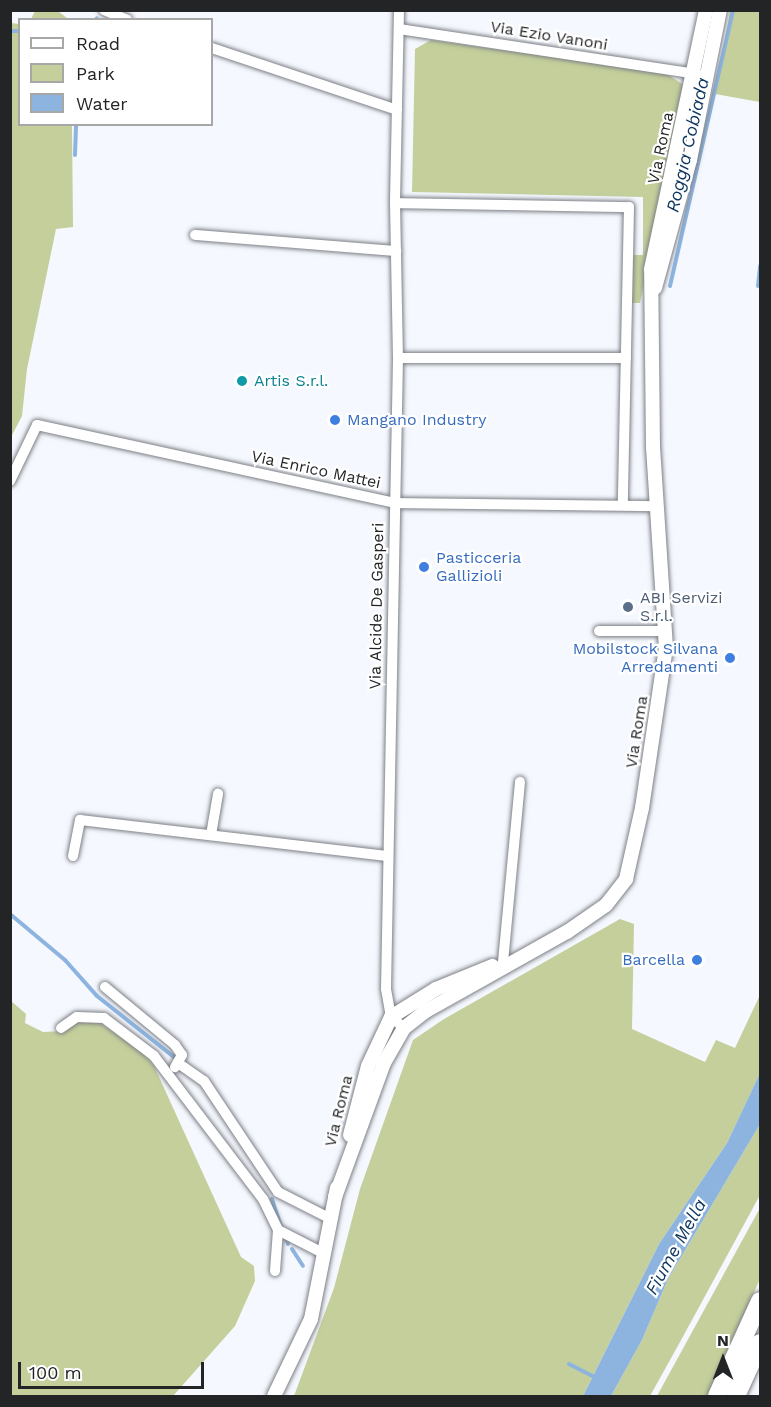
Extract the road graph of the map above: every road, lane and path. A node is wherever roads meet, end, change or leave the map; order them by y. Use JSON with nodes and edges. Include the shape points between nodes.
{"nodes":[{"id":1,"x":104,"y":10,"type":"edge"},
{"id":2,"x":399,"y":10,"type":"edge"},
{"id":3,"x":706,"y":10,"type":"edge"},
{"id":4,"x":720,"y":10,"type":"edge"},
{"id":5,"x":122,"y":18,"type":"edge"},
{"id":6,"x":399,"y":29,"type":"junction"},
{"id":7,"x":213,"y":48,"type":"edge"},
{"id":8,"x":701,"y":74,"type":"junction"},
{"id":9,"x":397,"y":110,"type":"junction"},
{"id":10,"x":395,"y":203,"type":"junction"},
{"id":11,"x":195,"y":235,"type":"dead end"},
{"id":12,"x":396,"y":251,"type":"junction"},
{"id":13,"x":398,"y":358,"type":"junction"},
{"id":14,"x":626,"y":358,"type":"junction"},
{"id":15,"x":10,"y":481,"type":"edge"},
{"id":16,"x":395,"y":503,"type":"junction"},
{"id":17,"x":623,"y":505,"type":"junction"},
{"id":18,"x":656,"y":506,"type":"junction"},
{"id":19,"x":599,"y":631,"type":"dead end"},
{"id":20,"x":666,"y":631,"type":"junction"},
{"id":21,"x":520,"y":782,"type":"dead end"},
{"id":22,"x":218,"y":794,"type":"dead end"},
{"id":23,"x":211,"y":835,"type":"junction"},
{"id":24,"x":73,"y":856,"type":"dead end"},
{"id":25,"x":387,"y":856,"type":"junction"},
{"id":26,"x":536,"y":950,"type":"junction"},
{"id":27,"x":503,"y":962,"type":"junction"},
{"id":28,"x":105,"y":987,"type":"dead end"},
{"id":29,"x":391,"y":1017,"type":"junction"},
{"id":30,"x":61,"y":1028,"type":"dead end"},
{"id":31,"x":404,"y":1028,"type":"junction"},
{"id":32,"x":178,"y":1063,"type":"junction"},
{"id":33,"x":169,"y":1074,"type":"junction"},
{"id":34,"x":335,"y":1197,"type":"junction"},
{"id":35,"x":329,"y":1218,"type":"junction"},
{"id":36,"x":278,"y":1230,"type":"junction"},
{"id":37,"x":323,"y":1252,"type":"junction"},
{"id":38,"x":275,"y":1270,"type":"dead end"},
{"id":39,"x":760,"y":1300,"type":"edge"},
{"id":40,"x":760,"y":1343,"type":"edge"},
{"id":41,"x":274,"y":1396,"type":"edge"},
{"id":42,"x":717,"y":1396,"type":"edge"},
{"id":43,"x":736,"y":1396,"type":"edge"}],
"edges":[{"from":1,"to":5,"type":"street"},
{"from":2,"to":6,"type":"street","name":"Via Alcide De Gasperi"},
{"from":3,"to":8,"type":"street","name":"Via Roma"},
{"from":4,"to":8,"type":"street","name":"Via Roma"},
{"from":6,"to":8,"type":"street","name":"Via Ezio Vanoni"},
{"from":6,"to":9,"type":"street","name":"Via Alcide De Gasperi"},
{"from":7,"to":9,"type":"street"},
{"from":8,"to":18,"type":"street","name":"Via Roma","via":[[690,160],[653,293]]},
{"from":9,"to":10,"type":"street","name":"Via Alcide De Gasperi"},
{"from":10,"to":12,"type":"street","name":"Via Alcide De Gasperi"},
{"from":10,"to":14,"type":"street","via":[[629,207]]},
{"from":11,"to":12,"type":"street"},
{"from":12,"to":13,"type":"street","name":"Via Alcide De Gasperi"},
{"from":13,"to":14,"type":"street"},
{"from":13,"to":16,"type":"street","name":"Via Alcide De Gasperi"},
{"from":14,"to":17,"type":"street"},
{"from":15,"to":16,"type":"street","name":"Via Enrico Mattei","via":[[37,425]]},
{"from":16,"to":17,"type":"street","name":"Via Enrico Mattei"},
{"from":16,"to":25,"type":"street","name":"Via Alcide De Gasperi"},
{"from":17,"to":18,"type":"street","name":"Via Enrico Mattei"},
{"from":18,"to":20,"type":"street","name":"Via Roma"},
{"from":19,"to":20,"type":"street"},
{"from":20,"to":26,"type":"street","name":"Via Roma","via":[[642,808],[626,879],[606,905]]},
{"from":21,"to":27,"type":"street"},
{"from":22,"to":23,"type":"street"},
{"from":23,"to":24,"type":"street","via":[[80,820]]},
{"from":23,"to":25,"type":"street"},
{"from":25,"to":29,"type":"street","name":"Via Alcide De Gasperi","via":[[386,996]]},
{"from":26,"to":27,"type":"street","name":"Via Roma"},
{"from":26,"to":31,"type":"street","name":"Via Roma","via":[[426,1011]]},
{"from":27,"to":29,"type":"street","name":"Via Roma","via":[[436,989]]},
{"from":28,"to":32,"type":"street","via":[[175,1045],[182,1055]]},
{"from":29,"to":31,"type":"street"},
{"from":29,"to":34,"type":"street","name":"Via Roma","via":[[368,1066]]},
{"from":30,"to":33,"type":"street","via":[[77,1017],[104,1018],[128,1034]]},
{"from":31,"to":34,"type":"street","name":"Via Roma","via":[[384,1063]]},
{"from":32,"to":33,"type":"street"},
{"from":32,"to":35,"type":"street","via":[[213,1094],[278,1192]]},
{"from":33,"to":36,"type":"street","via":[[231,1152],[263,1199]]},
{"from":34,"to":35,"type":"street","name":"Via Roma"},
{"from":35,"to":37,"type":"street","name":"Via Roma"},
{"from":36,"to":37,"type":"street"},
{"from":36,"to":38,"type":"street"},
{"from":37,"to":41,"type":"street","name":"Via Roma","via":[[311,1318]]},
{"from":39,"to":42,"type":"highway"},
{"from":40,"to":43,"type":"highway"}]}
